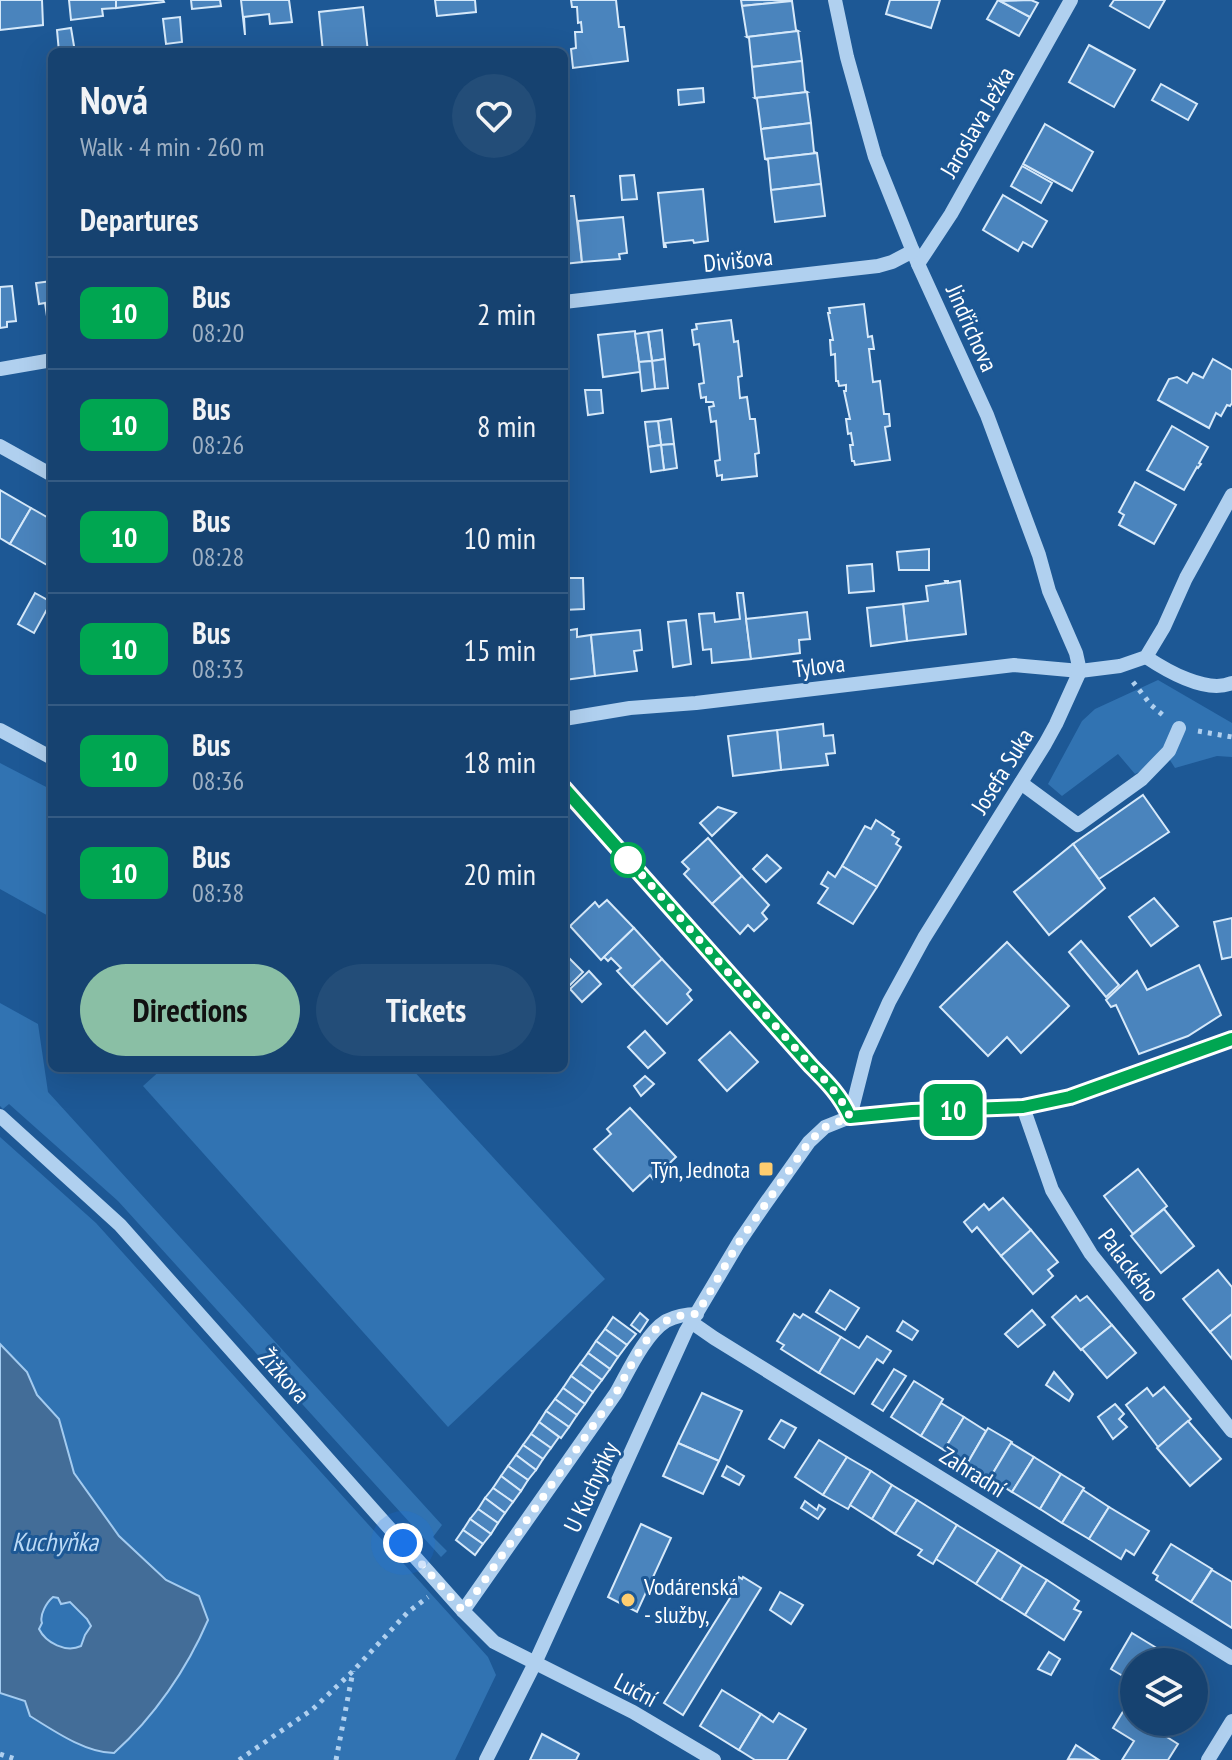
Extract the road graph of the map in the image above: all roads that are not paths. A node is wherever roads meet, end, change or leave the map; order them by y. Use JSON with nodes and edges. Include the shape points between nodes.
{"nodes":[{"id":1,"x":835,"y":0,"type":"edge"},
{"id":2,"x":1071,"y":0,"type":"edge"},
{"id":3,"x":916,"y":258,"type":"junction"},
{"id":4,"x":568,"y":302,"type":"edge"},
{"id":5,"x":48,"y":361,"type":"edge"},
{"id":6,"x":0,"y":369,"type":"edge"},
{"id":7,"x":0,"y":446,"type":"edge"},
{"id":8,"x":48,"y":473,"type":"edge"},
{"id":9,"x":1232,"y":495,"type":"edge"},
{"id":10,"x":1146,"y":657,"type":"junction"},
{"id":11,"x":1080,"y":671,"type":"junction"},
{"id":12,"x":1232,"y":683,"type":"edge"},
{"id":13,"x":568,"y":718,"type":"edge"},
{"id":14,"x":1179,"y":728,"type":"dead end"},
{"id":15,"x":0,"y":730,"type":"edge"},
{"id":16,"x":48,"y":756,"type":"edge"},
{"id":17,"x":1021,"y":783,"type":"junction"},
{"id":18,"x":568,"y":793,"type":"edge"},
{"id":19,"x":1232,"y":1039,"type":"edge"},
{"id":20,"x":1023,"y":1107,"type":"junction"},
{"id":21,"x":0,"y":1116,"type":"edge"},
{"id":22,"x":850,"y":1117,"type":"junction"},
{"id":23,"x":694,"y":1318,"type":"junction"},
{"id":24,"x":1232,"y":1431,"type":"edge"},
{"id":25,"x":463,"y":1611,"type":"junction"},
{"id":26,"x":1232,"y":1658,"type":"edge"},
{"id":27,"x":535,"y":1663,"type":"junction"},
{"id":28,"x":1232,"y":1721,"type":"edge"},
{"id":29,"x":486,"y":1760,"type":"edge"},
{"id":30,"x":714,"y":1760,"type":"edge"},
{"id":31,"x":1208,"y":1760,"type":"edge"}],
"edges":[{"from":1,"to":3,"type":"street","name":"Jindřichova","via":[[875,157]]},
{"from":2,"to":3,"type":"street","name":"Jaroslava Ježka","via":[[951,214]]},
{"from":3,"to":4,"type":"street","name":"Divišova"},
{"from":3,"to":11,"type":"street","name":"Jindřichova","via":[[987,415]]},
{"from":5,"to":6,"type":"street"},
{"from":7,"to":8,"type":"street"},
{"from":9,"to":10,"type":"street"},
{"from":10,"to":11,"type":"street"},
{"from":10,"to":12,"type":"street","via":[[1198,683]]},
{"from":11,"to":13,"type":"street","name":"Tylova","via":[[1014,665]]},
{"from":11,"to":17,"type":"street","name":"Josefa Suka"},
{"from":14,"to":17,"type":"street","via":[[1169,751],[1142,779],[1078,825]]},
{"from":15,"to":16,"type":"street"},
{"from":17,"to":22,"type":"street","name":"Josefa Suka","via":[[889,1002],[866,1054]]},
{"from":18,"to":22,"type":"street","via":[[833,1087]]},
{"from":19,"to":20,"type":"street","name":"U Kuchyňky","via":[[1070,1097]]},
{"from":20,"to":22,"type":"street","name":"U Kuchyňky"},
{"from":20,"to":24,"type":"street","name":"Palackého","via":[[1052,1190],[1091,1254]]},
{"from":21,"to":25,"type":"street","name":"Žižkova","via":[[120,1225]]},
{"from":22,"to":23,"type":"street","name":"U Kuchyňky","via":[[825,1127],[809,1142]]},
{"from":23,"to":25,"type":"street","via":[[681,1315],[654,1331]]},
{"from":23,"to":26,"type":"street","name":"Zahradní","via":[[741,1355]]},
{"from":23,"to":27,"type":"street","name":"U Kuchyňky"},
{"from":25,"to":27,"type":"street","name":"Žižkova","via":[[494,1642]]},
{"from":27,"to":29,"type":"street","name":"U Kuchyňky"},
{"from":27,"to":30,"type":"street","name":"Luční"},
{"from":28,"to":31,"type":"street"}]}
